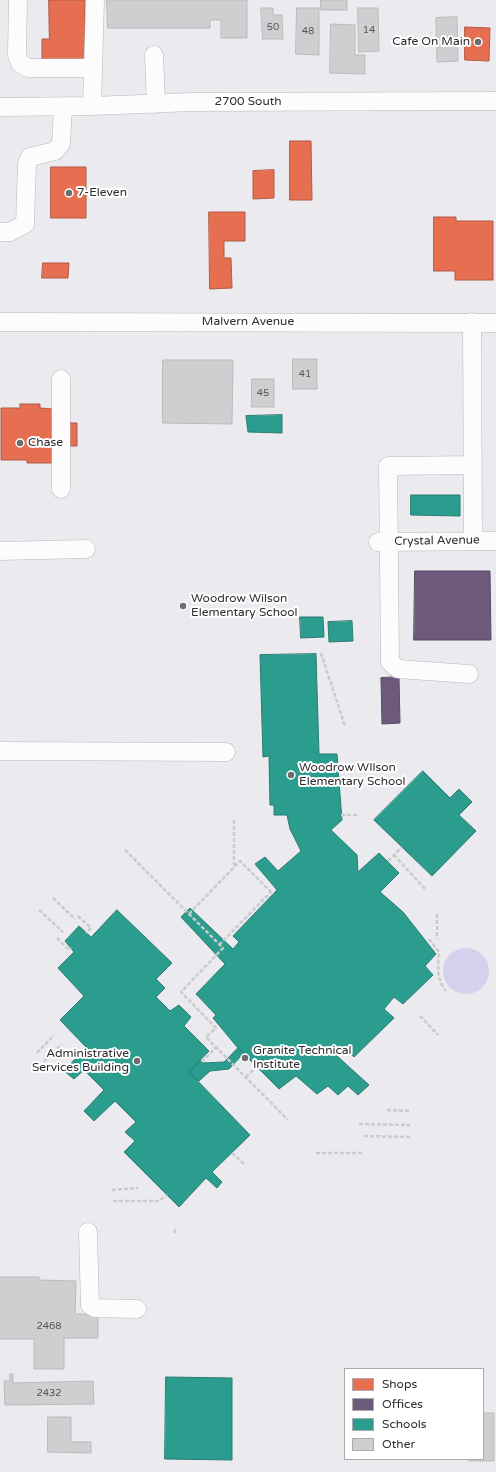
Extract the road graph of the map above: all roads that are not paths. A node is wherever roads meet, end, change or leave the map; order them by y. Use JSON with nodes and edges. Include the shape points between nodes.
{"nodes":[{"id":1,"x":18,"y":0,"type":"edge"},
{"id":2,"x":95,"y":0,"type":"edge"},
{"id":3,"x":154,"y":55,"type":"dead end"},
{"id":4,"x":93,"y":68,"type":"junction"},
{"id":5,"x":496,"y":102,"type":"edge"},
{"id":6,"x":156,"y":104,"type":"junction"},
{"id":7,"x":92,"y":106,"type":"junction"},
{"id":8,"x":0,"y":107,"type":"edge"},
{"id":9,"x":63,"y":107,"type":"junction"},
{"id":10,"x":0,"y":232,"type":"edge"},
{"id":11,"x":0,"y":322,"type":"edge"},
{"id":12,"x":472,"y":322,"type":"junction"},
{"id":13,"x":496,"y":323,"type":"edge"},
{"id":14,"x":61,"y":379,"type":"dead end"},
{"id":15,"x":473,"y":465,"type":"junction"},
{"id":16,"x":61,"y":489,"type":"dead end"},
{"id":17,"x":473,"y":541,"type":"junction"},
{"id":18,"x":496,"y":541,"type":"edge"},
{"id":19,"x":383,"y":542,"type":"junction"},
{"id":20,"x":86,"y":549,"type":"dead end"},
{"id":21,"x":0,"y":551,"type":"edge"},
{"id":22,"x":469,"y":674,"type":"dead end"},
{"id":23,"x":0,"y":751,"type":"edge"},
{"id":24,"x":226,"y":752,"type":"dead end"},
{"id":25,"x":88,"y":1232,"type":"dead end"},
{"id":26,"x":137,"y":1309,"type":"dead end"}],
"edges":[{"from":1,"to":4,"type":"street","via":[[17,55],[20,63],[28,68]]},
{"from":2,"to":4,"type":"street"},
{"from":3,"to":6,"type":"street"},
{"from":4,"to":7,"type":"street"},
{"from":5,"to":6,"type":"street","name":"2700 South"},
{"from":6,"to":7,"type":"street","name":"2700 South"},
{"from":7,"to":9,"type":"street","name":"2700 South"},
{"from":8,"to":9,"type":"street","name":"2700 South"},
{"from":9,"to":10,"type":"street","via":[[60,144],[55,151],[30,157],[27,164],[25,224],[10,232]]},
{"from":11,"to":12,"type":"street","name":"Malvern Avenue"},
{"from":12,"to":13,"type":"street","name":"Malvern Avenue"},
{"from":12,"to":15,"type":"street"},
{"from":14,"to":16,"type":"street"},
{"from":15,"to":17,"type":"street"},
{"from":15,"to":19,"type":"street","via":[[388,466]]},
{"from":17,"to":18,"type":"street","name":"Crystal Avenue"},
{"from":17,"to":19,"type":"street","name":"Crystal Avenue"},
{"from":19,"to":22,"type":"street","via":[[390,662],[398,669]]},
{"from":20,"to":21,"type":"street"},
{"from":23,"to":24,"type":"street"},
{"from":25,"to":26,"type":"street","via":[[90,1305],[95,1308]]}]}
